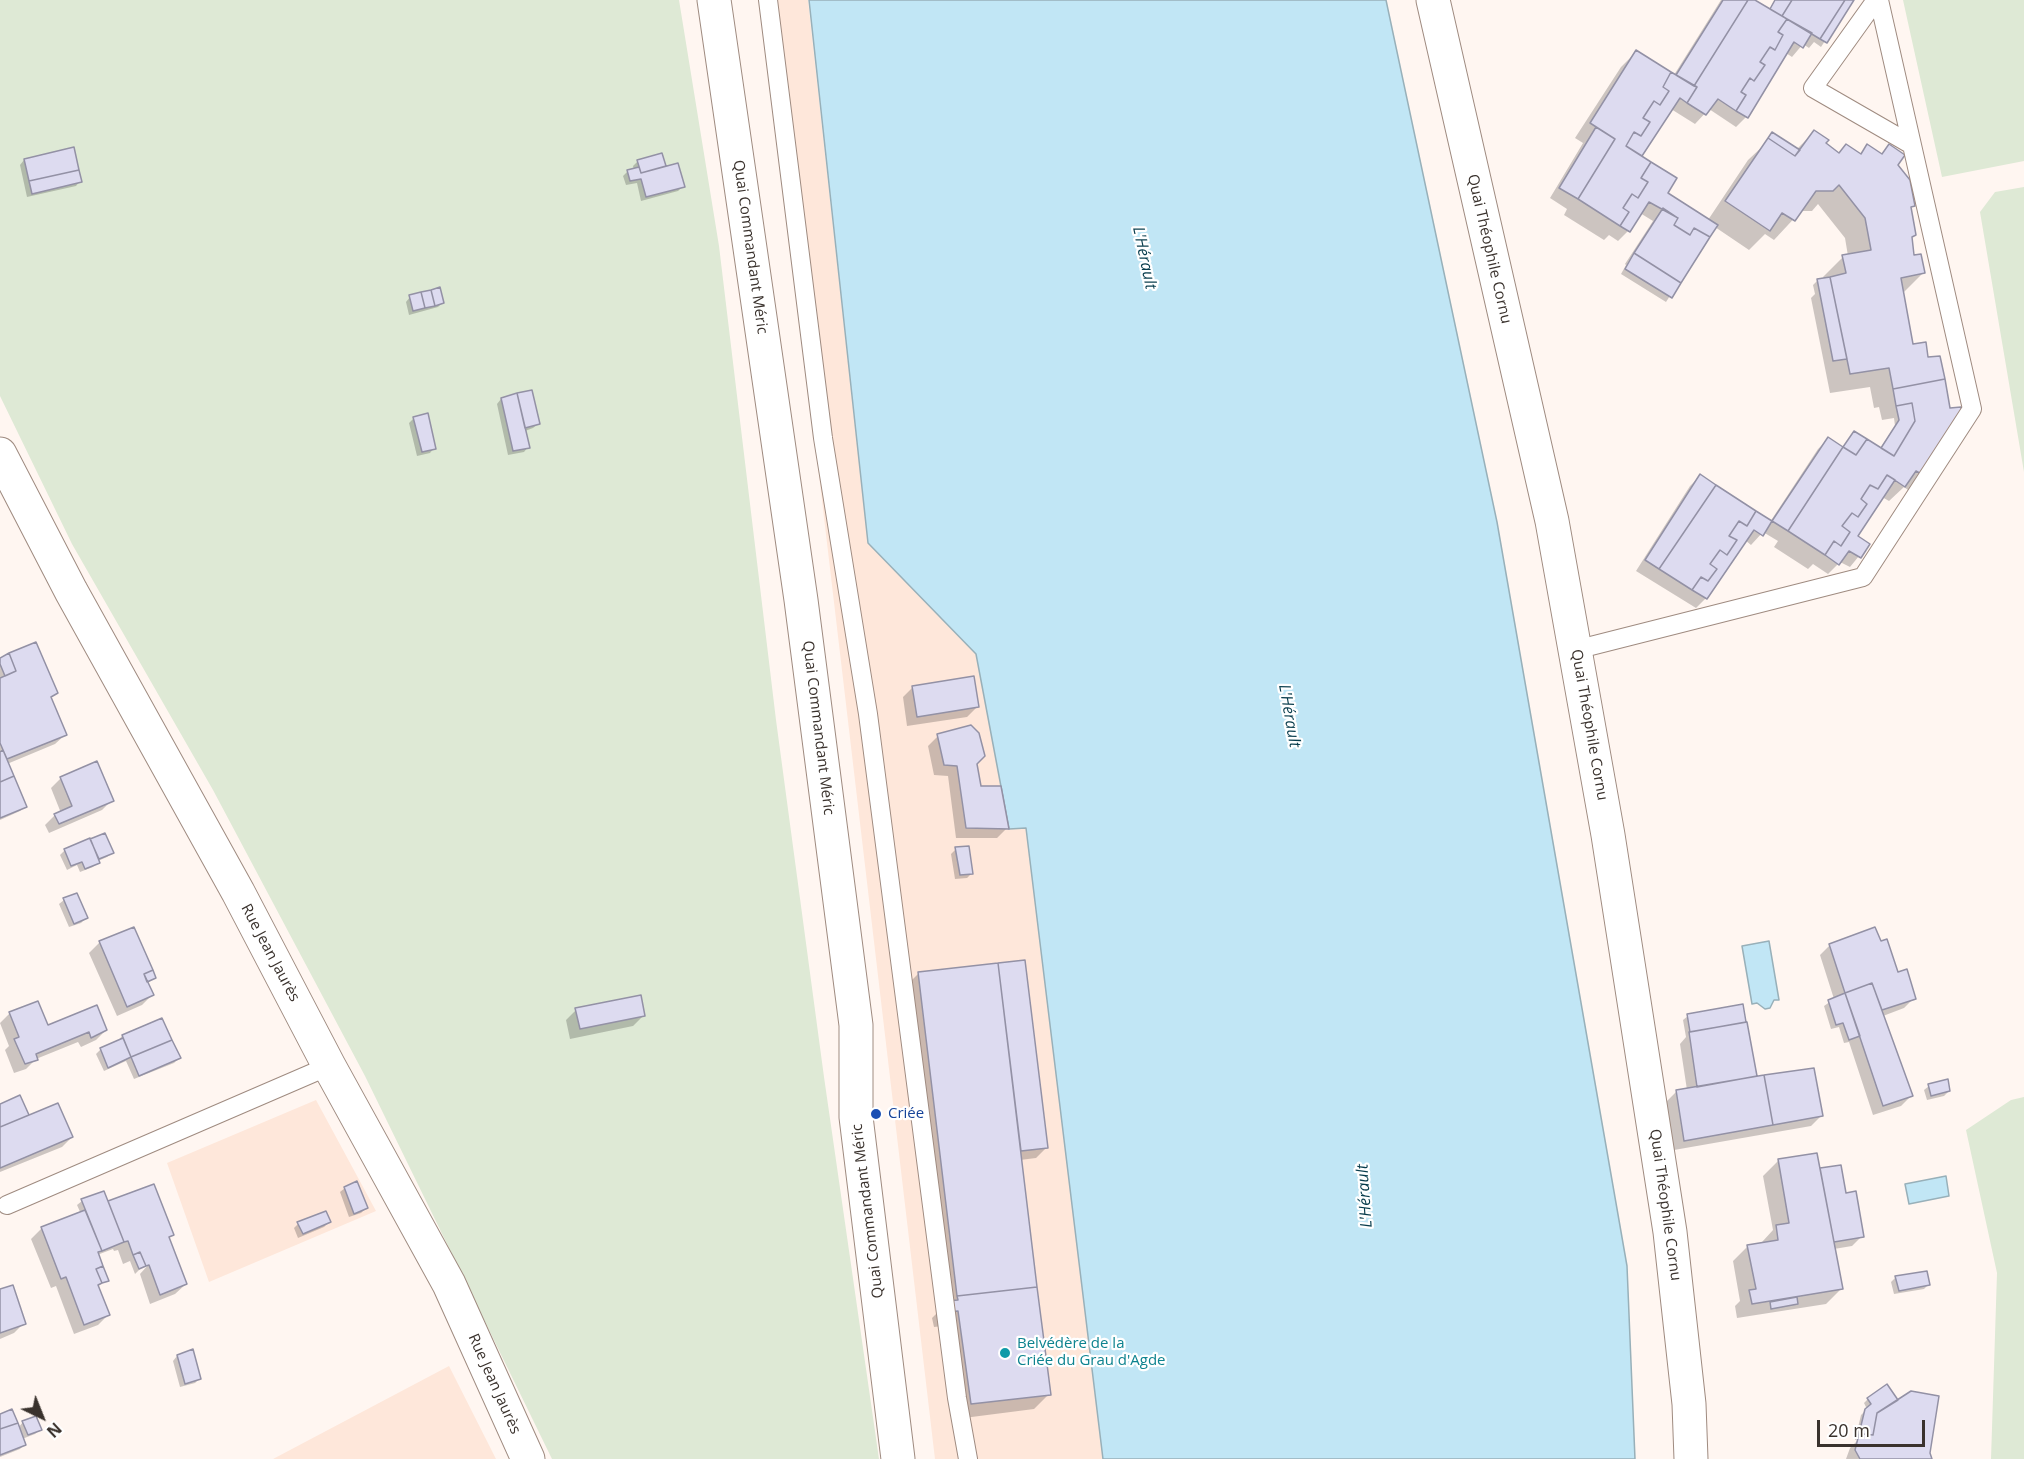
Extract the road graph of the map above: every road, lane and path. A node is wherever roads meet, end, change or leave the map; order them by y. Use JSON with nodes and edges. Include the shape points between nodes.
{"nodes":[{"id":1,"x":714,"y":0,"type":"edge"},
{"id":2,"x":768,"y":0,"type":"edge"},
{"id":3,"x":1433,"y":0,"type":"edge"},
{"id":4,"x":1877,"y":0,"type":"edge"},
{"id":5,"x":1912,"y":144,"type":"junction"},
{"id":6,"x":0,"y":454,"type":"edge"},
{"id":7,"x":1575,"y":650,"type":"junction"},
{"id":8,"x":329,"y":1066,"type":"junction"},
{"id":9,"x":7,"y":1205,"type":"dead end"},
{"id":10,"x":528,"y":1459,"type":"edge"},
{"id":11,"x":898,"y":1459,"type":"edge"},
{"id":12,"x":968,"y":1459,"type":"edge"},
{"id":13,"x":1690,"y":1459,"type":"edge"}],
"edges":[{"from":1,"to":11,"type":"street","name":"Quai Commandant Méric","via":[[801,600],[856,1025],[856,1117]]},
{"from":2,"to":12,"type":"lane","via":[[823,438],[868,714]]},
{"from":3,"to":7,"type":"street","name":"Quai Théophile Cornu","via":[[1552,521]]},
{"from":4,"to":5,"type":"lane"},
{"from":4,"to":5,"type":"lane","via":[[1813,88]]},
{"from":5,"to":7,"type":"lane","via":[[1972,409],[1863,577]]},
{"from":6,"to":8,"type":"street","name":"Rue Jean Jaurès"},
{"from":7,"to":13,"type":"street","name":"Quai Théophile Cornu","via":[[1670,1232],[1689,1404]]},
{"from":8,"to":9,"type":"lane"},
{"from":8,"to":10,"type":"street","name":"Rue Jean Jaurès","via":[[450,1284]]}]}
